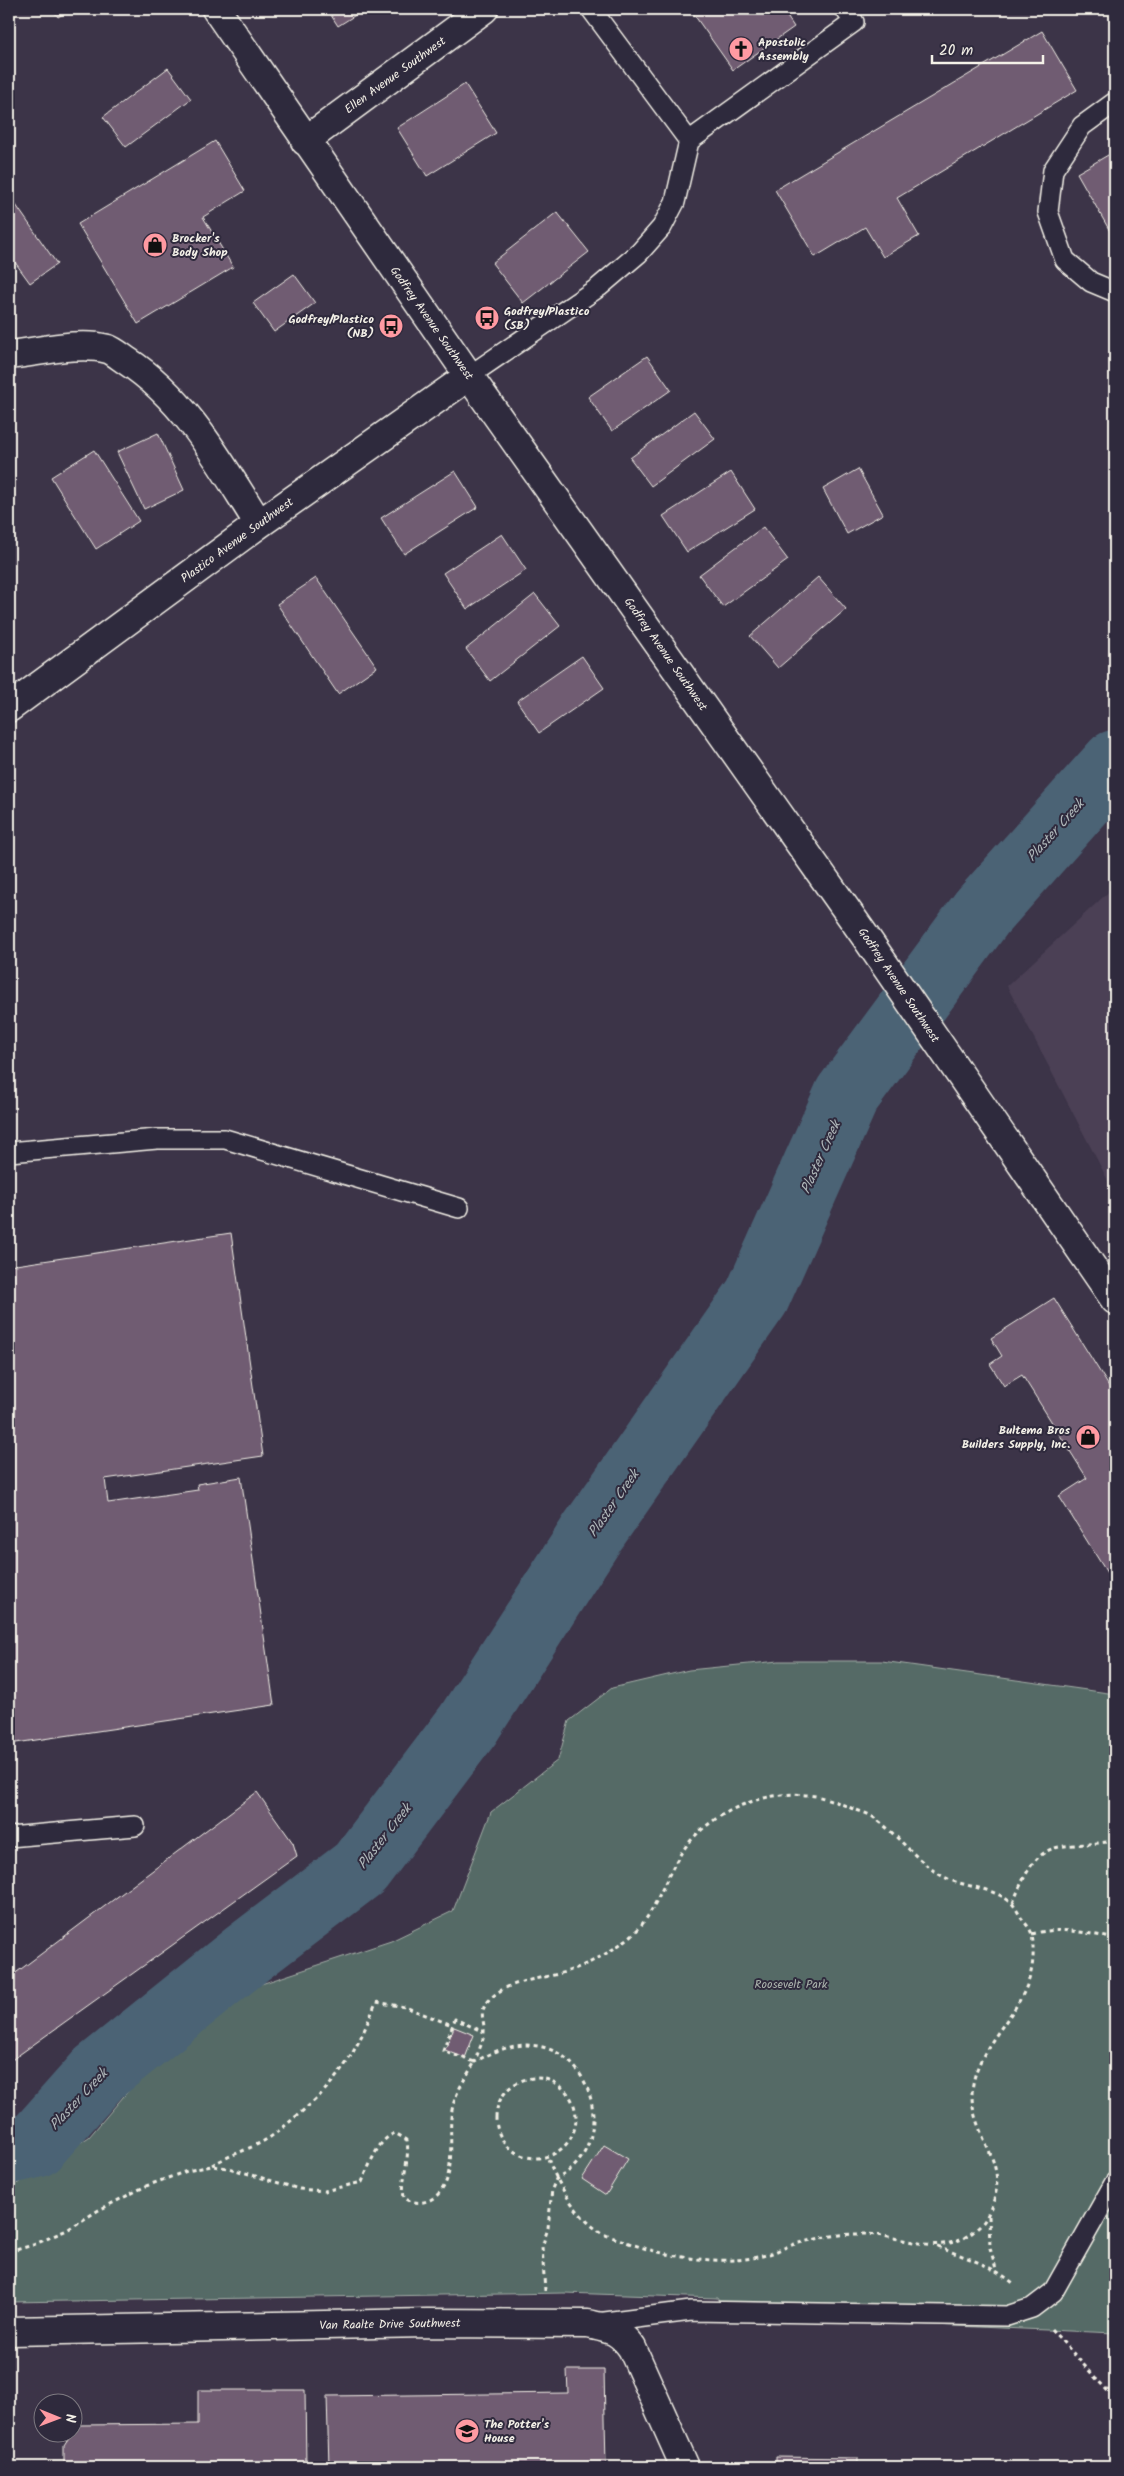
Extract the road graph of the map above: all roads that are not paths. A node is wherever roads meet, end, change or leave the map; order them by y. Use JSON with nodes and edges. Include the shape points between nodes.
{"nodes":[{"id":1,"x":216,"y":9,"type":"edge"},
{"id":2,"x":484,"y":9,"type":"edge"},
{"id":3,"x":591,"y":9,"type":"edge"},
{"id":4,"x":845,"y":9,"type":"edge"},
{"id":5,"x":1115,"y":102,"type":"edge"},
{"id":6,"x":305,"y":140,"type":"junction"},
{"id":7,"x":689,"y":141,"type":"junction"},
{"id":8,"x":1115,"y":292,"type":"edge"},
{"id":9,"x":9,"y":355,"type":"edge"},
{"id":10,"x":469,"y":376,"type":"junction"},
{"id":11,"x":258,"y":524,"type":"junction"},
{"id":12,"x":9,"y":708,"type":"edge"},
{"id":13,"x":9,"y":1152,"type":"edge"},
{"id":14,"x":459,"y":1208,"type":"dead end"},
{"id":15,"x":1115,"y":1300,"type":"edge"},
{"id":16,"x":135,"y":1826,"type":"dead end"},
{"id":17,"x":9,"y":1837,"type":"edge"},
{"id":18,"x":1115,"y":2182,"type":"edge"},
{"id":19,"x":588,"y":2324,"type":"junction"},
{"id":20,"x":9,"y":2331,"type":"edge"},
{"id":21,"x":686,"y":2467,"type":"edge"}],
"edges":[{"from":1,"to":6,"type":"street","name":"Godfrey Avenue Southwest"},
{"from":2,"to":6,"type":"street","name":"Ellen Avenue Southwest"},
{"from":3,"to":7,"type":"lane"},
{"from":4,"to":7,"type":"lane","via":[[854,22]]},
{"from":5,"to":8,"type":"lane","via":[[1082,126],[1053,170],[1048,212],[1065,260],[1092,282]]},
{"from":6,"to":10,"type":"street","name":"Godfrey Avenue Southwest"},
{"from":7,"to":10,"type":"lane","via":[[675,202],[662,226],[639,253],[599,287]]},
{"from":9,"to":11,"type":"street","via":[[77,347],[109,349],[173,400],[208,444]]},
{"from":10,"to":11,"type":"street","name":"Plastico Avenue Southwest"},
{"from":10,"to":15,"type":"street","name":"Godfrey Avenue Southwest","via":[[866,936]]},
{"from":11,"to":12,"type":"street","name":"Plastico Avenue Southwest"},
{"from":13,"to":14,"type":"lane","via":[[156,1139],[225,1140]]},
{"from":16,"to":17,"type":"lane"},
{"from":18,"to":19,"type":"lane","via":[[1053,2292],[1032,2308],[1007,2316],[691,2311]]},
{"from":19,"to":20,"type":"street","name":"Van Raalte Drive Southwest","via":[[417,2323]]},
{"from":19,"to":21,"type":"street","name":"Van Raalte Drive Southwest","via":[[614,2330],[623,2335],[632,2348]]}]}
